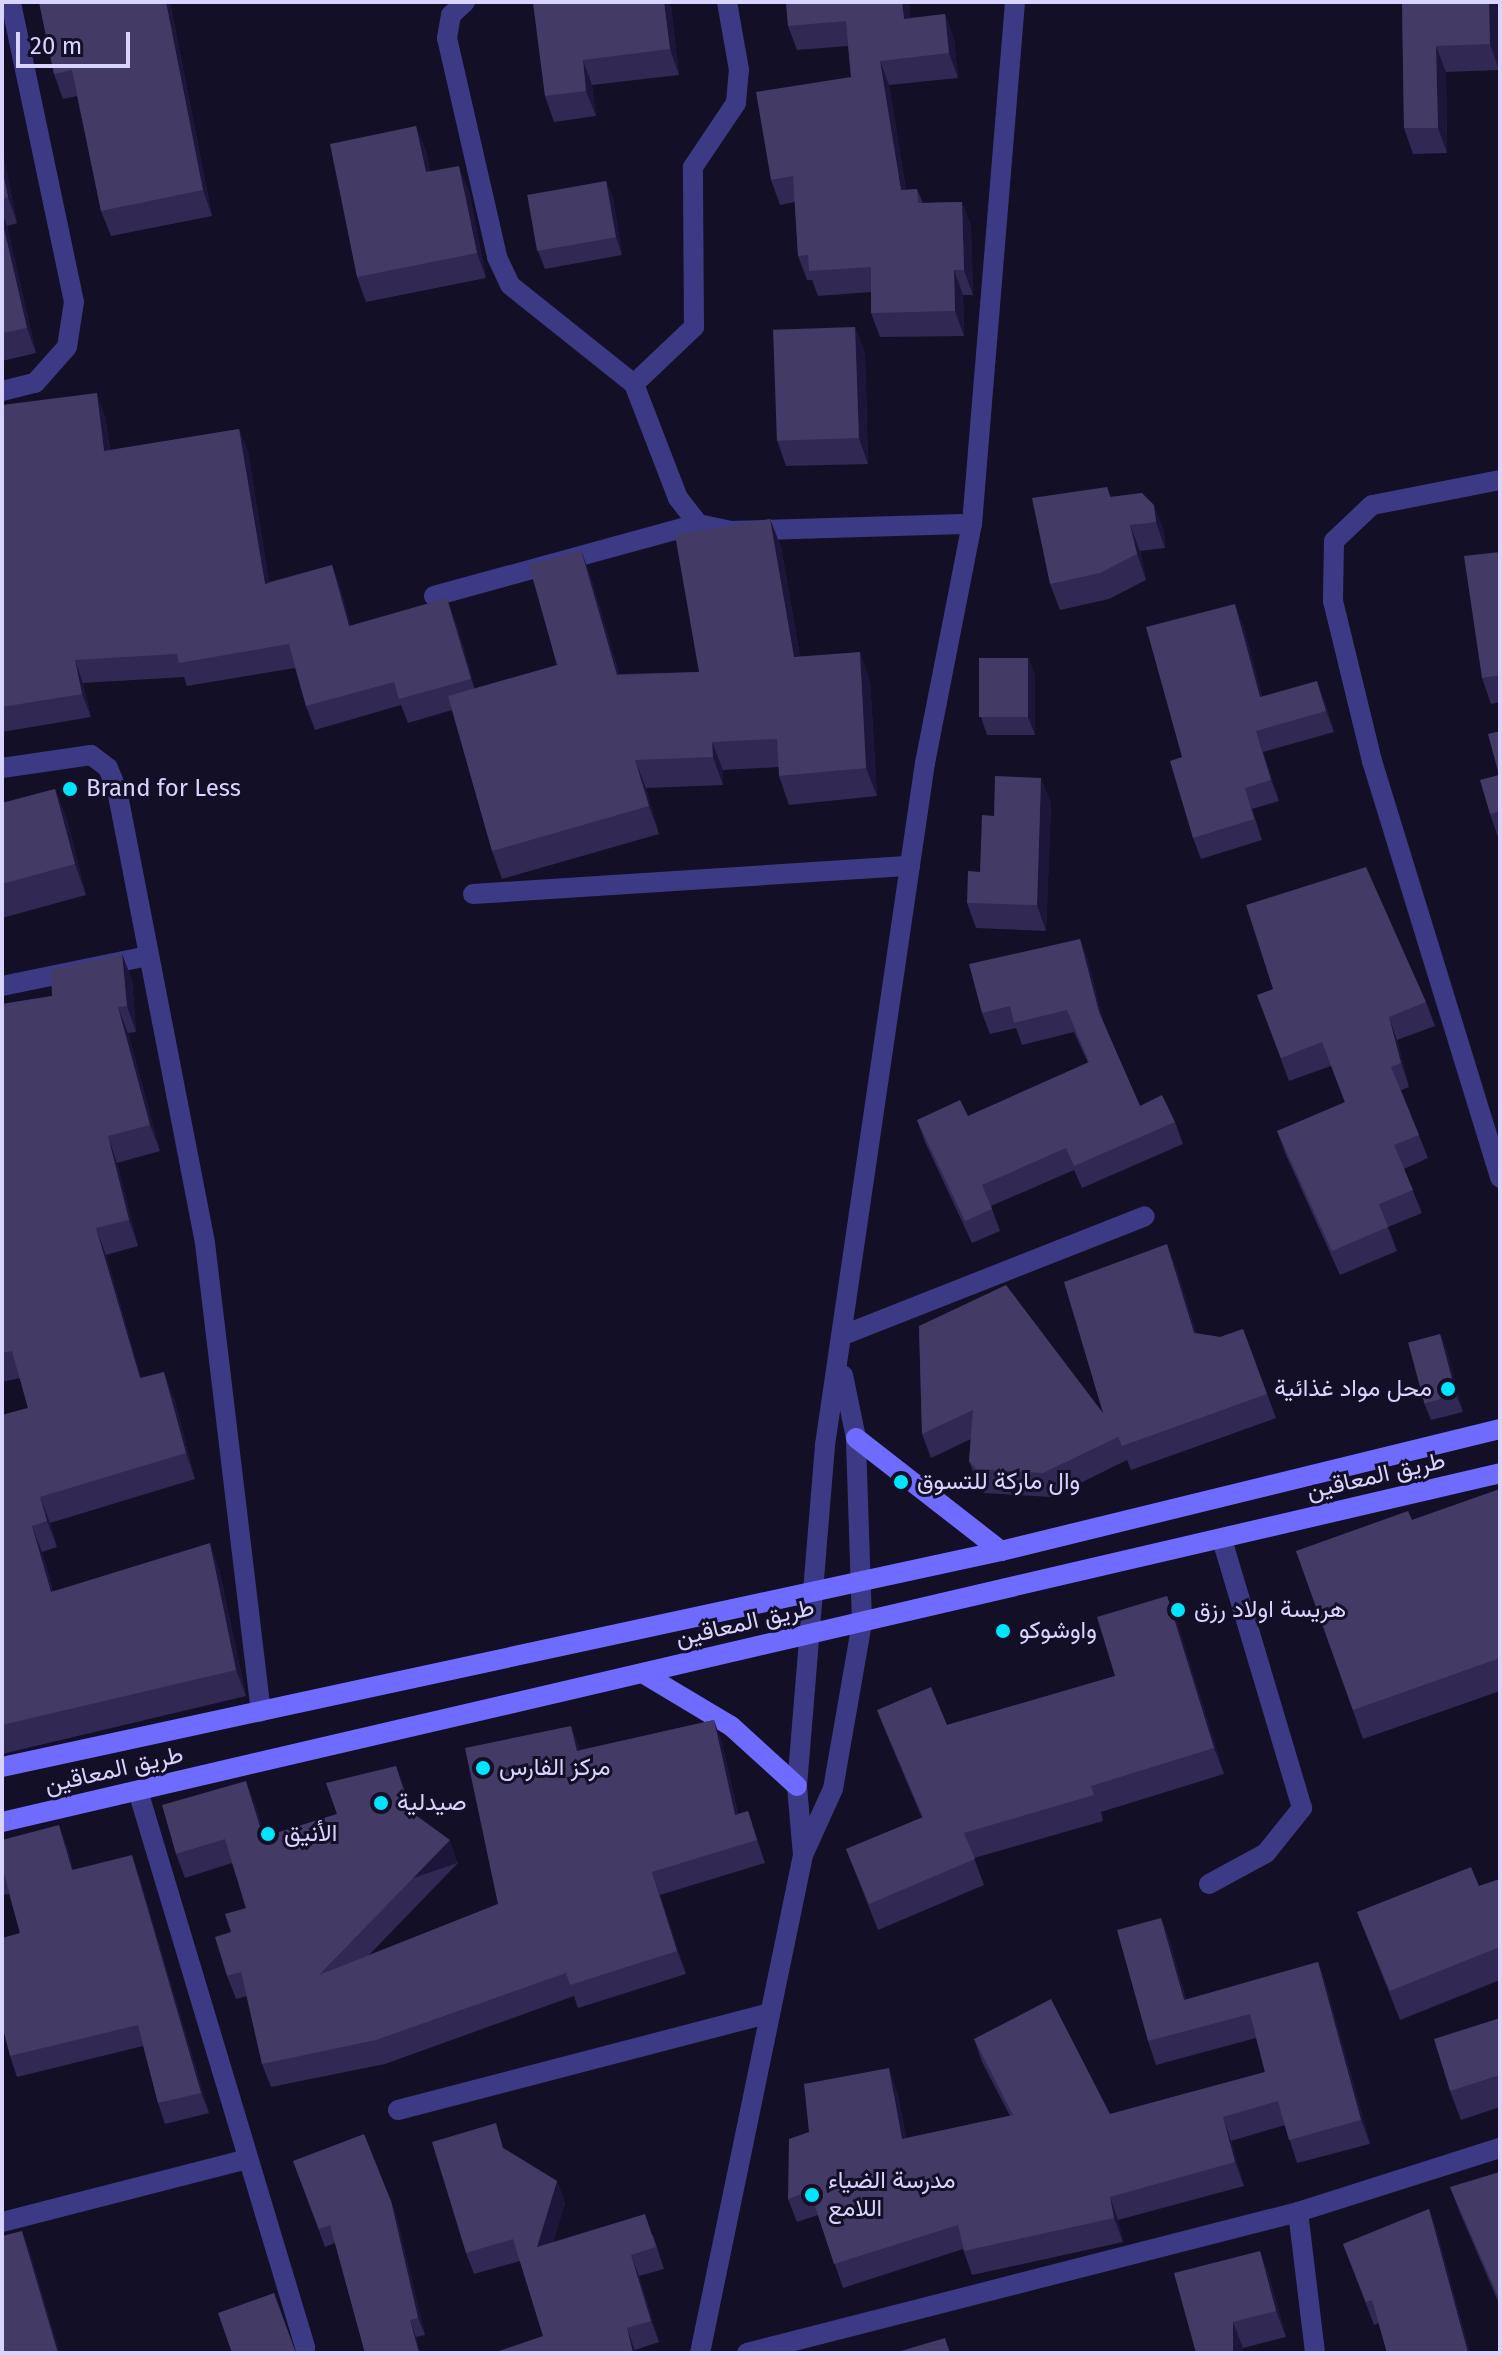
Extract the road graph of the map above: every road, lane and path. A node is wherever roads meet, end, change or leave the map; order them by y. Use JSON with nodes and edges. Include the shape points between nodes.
{"nodes":[{"id":1,"x":11,"y":2,"type":"edge"},
{"id":2,"x":465,"y":2,"type":"edge"},
{"id":3,"x":727,"y":2,"type":"edge"},
{"id":4,"x":1015,"y":2,"type":"edge"},
{"id":5,"x":634,"y":384,"type":"junction"},
{"id":6,"x":2,"y":391,"type":"edge"},
{"id":7,"x":1500,"y":480,"type":"edge"},
{"id":8,"x":698,"y":524,"type":"junction"},
{"id":9,"x":972,"y":524,"type":"junction"},
{"id":10,"x":434,"y":596,"type":"dead end"},
{"id":11,"x":2,"y":768,"type":"edge"},
{"id":12,"x":910,"y":866,"type":"junction"},
{"id":13,"x":473,"y":894,"type":"dead end"},
{"id":14,"x":148,"y":956,"type":"junction"},
{"id":15,"x":2,"y":986,"type":"edge"},
{"id":16,"x":1500,"y":1178,"type":"edge"},
{"id":17,"x":1145,"y":1216,"type":"dead end"},
{"id":18,"x":846,"y":1334,"type":"junction"},
{"id":19,"x":840,"y":1363,"type":"junction"},
{"id":20,"x":1500,"y":1429,"type":"edge"},
{"id":21,"x":856,"y":1438,"type":"junction"},
{"id":22,"x":1500,"y":1473,"type":"edge"},
{"id":23,"x":1222,"y":1539,"type":"junction"},
{"id":24,"x":1001,"y":1551,"type":"junction"},
{"id":25,"x":865,"y":1576,"type":"junction"},
{"id":26,"x":812,"y":1588,"type":"junction"},
{"id":27,"x":862,"y":1622,"type":"junction"},
{"id":28,"x":807,"y":1635,"type":"junction"},
{"id":29,"x":644,"y":1674,"type":"junction"},
{"id":30,"x":261,"y":1712,"type":"junction"},
{"id":31,"x":2,"y":1767,"type":"edge"},
{"id":32,"x":797,"y":1786,"type":"junction"},
{"id":33,"x":138,"y":1791,"type":"junction"},
{"id":34,"x":2,"y":1822,"type":"edge"},
{"id":35,"x":803,"y":1855,"type":"junction"},
{"id":36,"x":1209,"y":1884,"type":"dead end"},
{"id":37,"x":770,"y":2013,"type":"junction"},
{"id":38,"x":398,"y":2110,"type":"dead end"},
{"id":39,"x":1500,"y":2148,"type":"edge"},
{"id":40,"x":248,"y":2159,"type":"junction"},
{"id":41,"x":1298,"y":2212,"type":"junction"},
{"id":42,"x":2,"y":2222,"type":"edge"},
{"id":43,"x":305,"y":2347,"type":"dead end"},
{"id":44,"x":700,"y":2353,"type":"edge"},
{"id":45,"x":747,"y":2353,"type":"edge"},
{"id":46,"x":1315,"y":2353,"type":"edge"}],
"edges":[{"from":1,"to":6,"type":"street","via":[[74,302],[67,347],[35,383]]},
{"from":2,"to":5,"type":"street","via":[[451,15],[447,38],[497,257],[510,285]]},
{"from":3,"to":5,"type":"street","via":[[739,70],[736,103],[693,167],[694,327]]},
{"from":4,"to":9,"type":"street"},
{"from":5,"to":8,"type":"street","via":[[678,498]]},
{"from":7,"to":16,"type":"street","via":[[1372,505],[1334,541],[1333,601],[1372,761]]},
{"from":8,"to":9,"type":"street","via":[[730,531]]},
{"from":8,"to":10,"type":"street"},
{"from":9,"to":12,"type":"street"},
{"from":11,"to":14,"type":"street","via":[[74,753],[108,768]]},
{"from":12,"to":13,"type":"street"},
{"from":12,"to":18,"type":"street"},
{"from":14,"to":15,"type":"street"},
{"from":14,"to":30,"type":"street","via":[[205,1243]]},
{"from":17,"to":18,"type":"street"},
{"from":18,"to":19,"type":"street"},
{"from":19,"to":21,"type":"street"},
{"from":19,"to":26,"type":"street"},
{"from":20,"to":24,"type":"street","name":"طريق المعاقين"},
{"from":21,"to":24,"type":"street"},
{"from":21,"to":25,"type":"street"},
{"from":22,"to":23,"type":"street","name":"طريق المعاقين"},
{"from":23,"to":27,"type":"street","name":"طريق المعاقين"},
{"from":23,"to":36,"type":"street","via":[[1302,1808],[1266,1853]]},
{"from":24,"to":25,"type":"street","name":"طريق المعاقين"},
{"from":25,"to":26,"type":"street","name":"طريق المعاقين"},
{"from":25,"to":27,"type":"street"},
{"from":26,"to":28,"type":"street"},
{"from":26,"to":30,"type":"street","name":"طريق المعاقين"},
{"from":27,"to":28,"type":"street","name":"طريق المعاقين"},
{"from":27,"to":35,"type":"street","via":[[833,1789]]},
{"from":28,"to":29,"type":"street","name":"طريق المعاقين"},
{"from":28,"to":32,"type":"street"},
{"from":29,"to":32,"type":"street","via":[[731,1726]]},
{"from":29,"to":33,"type":"street","name":"طريق المعاقين"},
{"from":30,"to":31,"type":"street","name":"طريق المعاقين"},
{"from":32,"to":35,"type":"street"},
{"from":33,"to":34,"type":"street","name":"طريق المعاقين"},
{"from":33,"to":40,"type":"street"},
{"from":35,"to":37,"type":"street"},
{"from":37,"to":38,"type":"street"},
{"from":37,"to":44,"type":"street"},
{"from":39,"to":41,"type":"street"},
{"from":40,"to":42,"type":"street"},
{"from":40,"to":43,"type":"street"},
{"from":41,"to":45,"type":"street"},
{"from":41,"to":46,"type":"street"}]}
